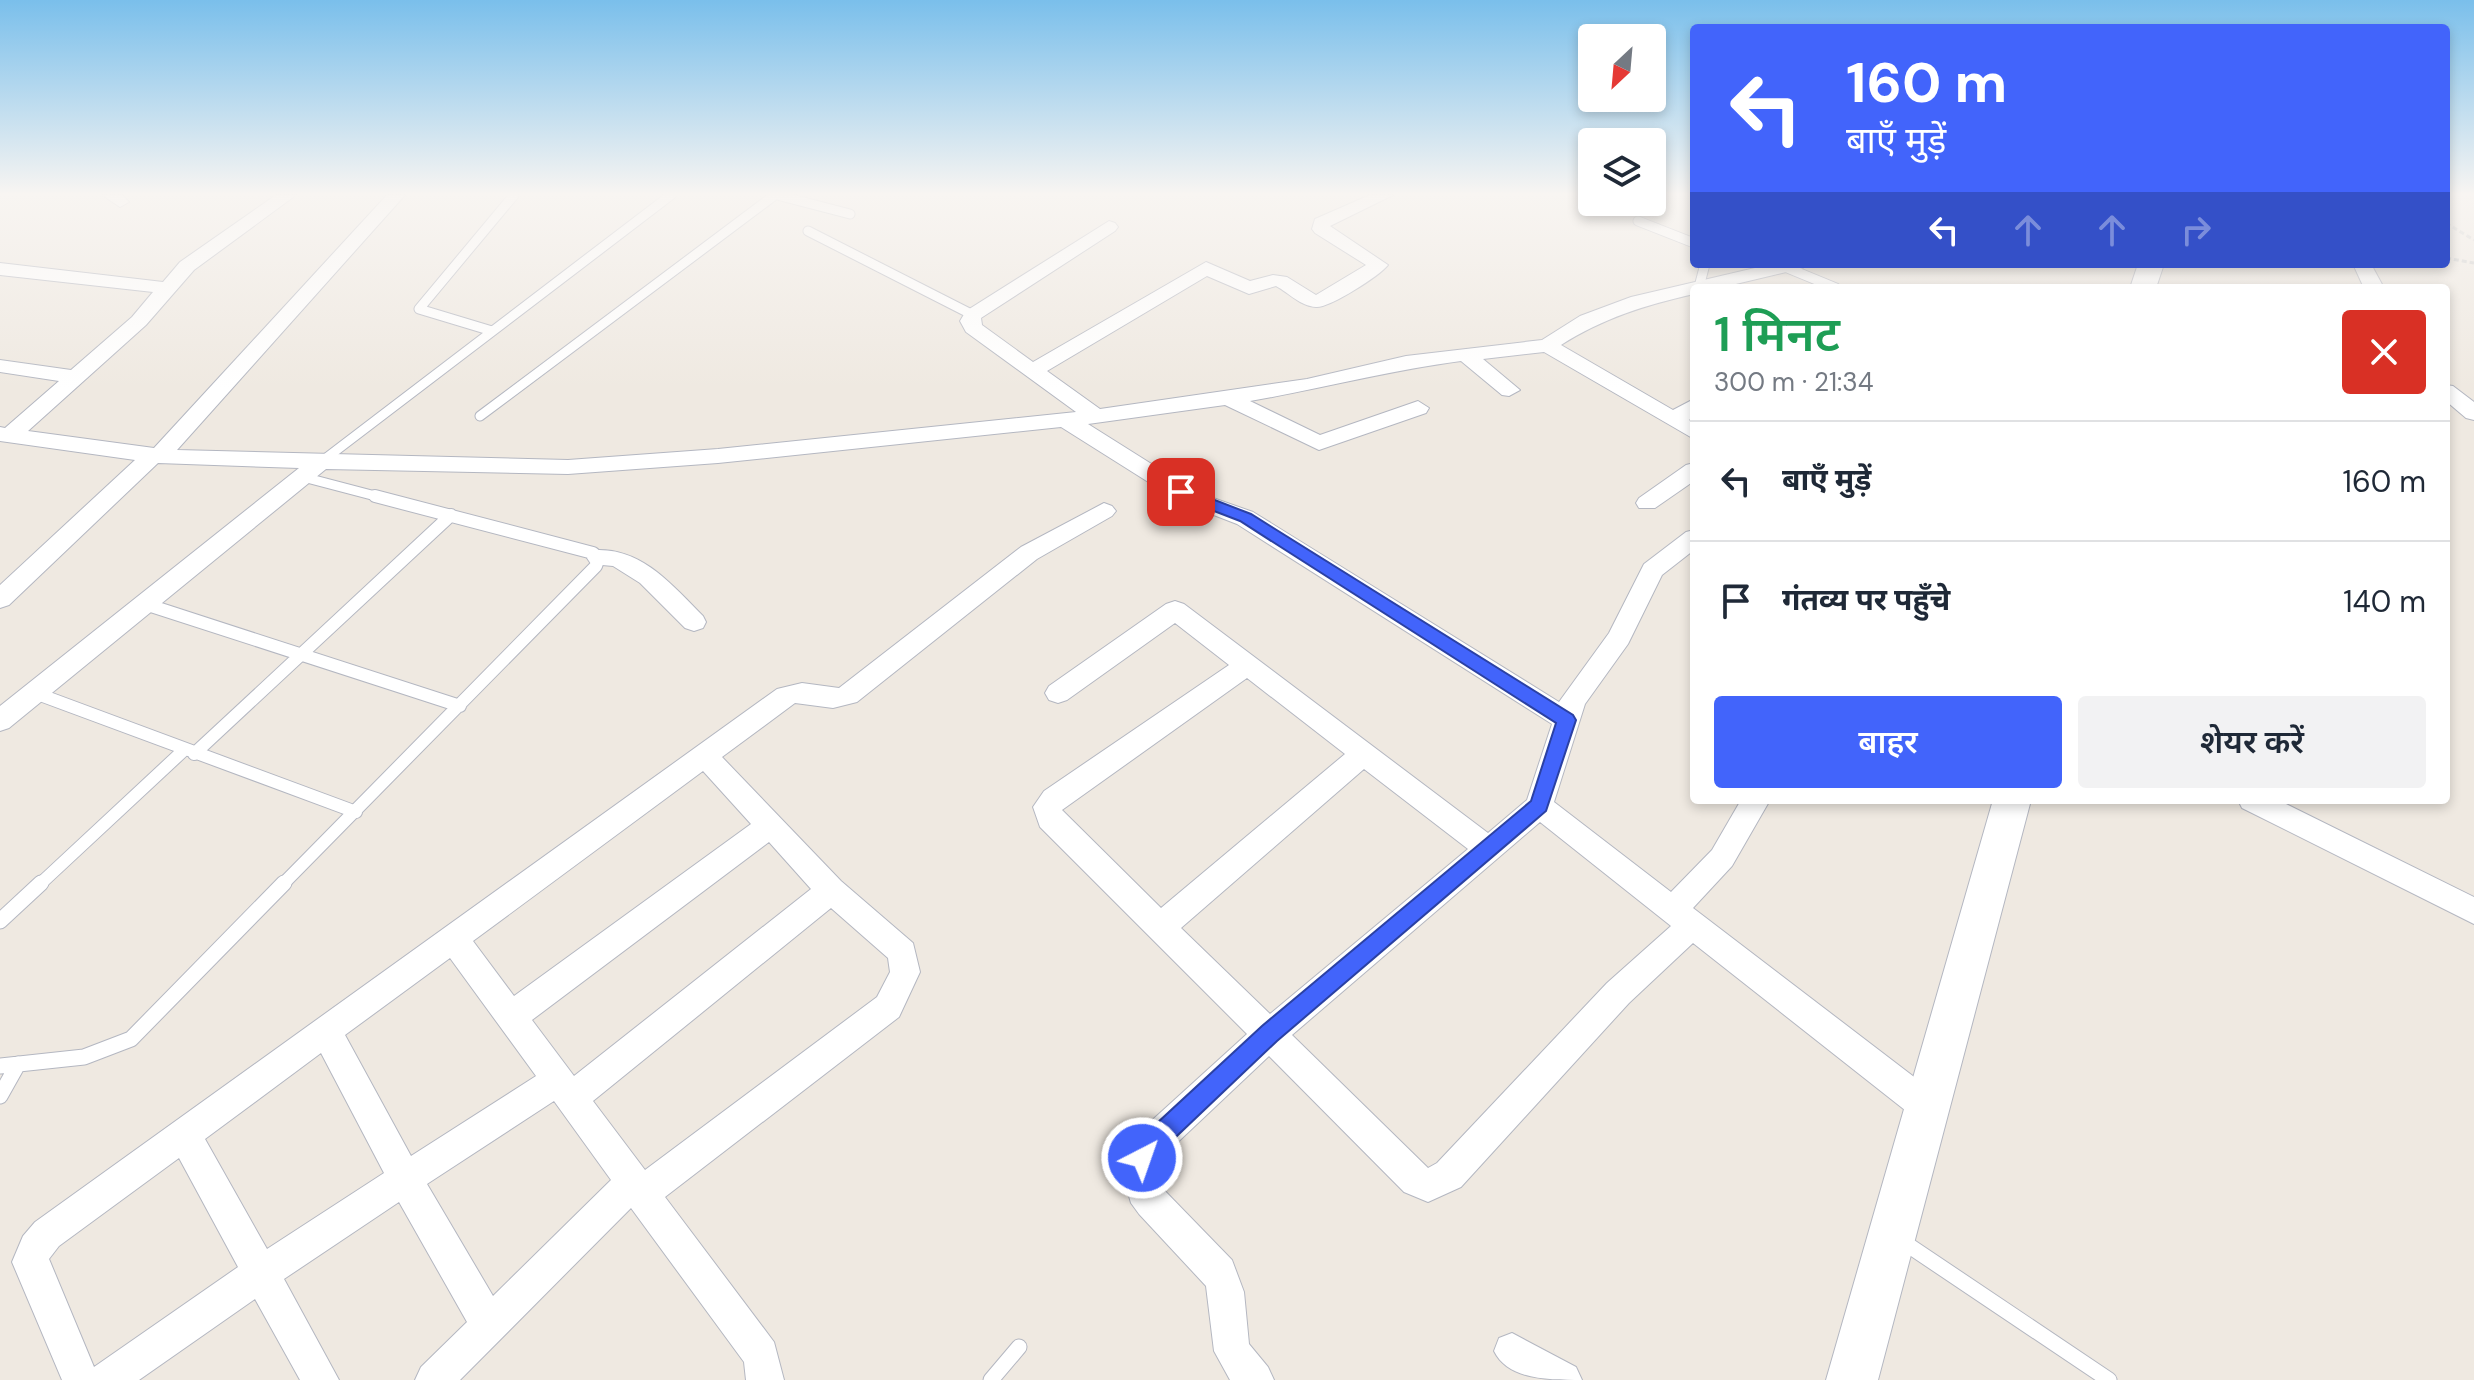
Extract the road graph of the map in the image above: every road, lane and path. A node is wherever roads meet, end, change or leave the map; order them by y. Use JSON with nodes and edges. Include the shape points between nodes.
{"nodes":[{"id":1,"x":196,"y":259,"type":"edge"},
{"id":2,"x":335,"y":259,"type":"edge"},
{"id":3,"x":460,"y":259,"type":"edge"},
{"id":4,"x":586,"y":259,"type":"edge"},
{"id":5,"x":690,"y":259,"type":"edge"},
{"id":6,"x":864,"y":259,"type":"edge"},
{"id":7,"x":1059,"y":259,"type":"edge"},
{"id":8,"x":1370,"y":259,"type":"edge"},
{"id":9,"x":2454,"y":259,"type":"edge"},
{"id":10,"x":2474,"y":263,"type":"edge"},
{"id":11,"x":1778,"y":268,"type":"edge"},
{"id":12,"x":1796,"y":268,"type":"edge"},
{"id":13,"x":5,"y":272,"type":"edge"},
{"id":14,"x":1712,"y":284,"type":"edge"},
{"id":15,"x":1828,"y":284,"type":"edge"},
{"id":16,"x":165,"y":288,"type":"junction"},
{"id":17,"x":1690,"y":289,"type":"edge"},
{"id":18,"x":973,"y":315,"type":"junction"},
{"id":19,"x":492,"y":331,"type":"junction"},
{"id":20,"x":1547,"y":345,"type":"junction"},
{"id":21,"x":1466,"y":355,"type":"junction"},
{"id":22,"x":0,"y":366,"type":"edge"},
{"id":23,"x":1032,"y":371,"type":"junction"},
{"id":24,"x":75,"y":377,"type":"junction"},
{"id":25,"x":1509,"y":390,"type":"dead end"},
{"id":26,"x":2450,"y":394,"type":"edge"},
{"id":27,"x":1228,"y":398,"type":"junction"},
{"id":28,"x":1418,"y":408,"type":"dead end"},
{"id":29,"x":1690,"y":409,"type":"edge"},
{"id":30,"x":2474,"y":413,"type":"edge"},
{"id":31,"x":480,"y":416,"type":"dead end"},
{"id":32,"x":1097,"y":417,"type":"junction"},
{"id":33,"x":1066,"y":420,"type":"junction"},
{"id":34,"x":1674,"y":420,"type":"junction"},
{"id":35,"x":1690,"y":430,"type":"edge"},
{"id":36,"x":4,"y":435,"type":"edge"},
{"id":37,"x":156,"y":455,"type":"junction"},
{"id":38,"x":312,"y":470,"type":"junction"},
{"id":39,"x":1690,"y":473,"type":"edge"},
{"id":40,"x":1647,"y":503,"type":"dead end"},
{"id":41,"x":1104,"y":511,"type":"dead end"},
{"id":42,"x":451,"y":515,"type":"junction"},
{"id":43,"x":1690,"y":541,"type":"edge"},
{"id":44,"x":599,"y":558,"type":"junction"},
{"id":45,"x":0,"y":599,"type":"edge"},
{"id":46,"x":145,"y":604,"type":"junction"},
{"id":47,"x":694,"y":622,"type":"dead end"},
{"id":48,"x":299,"y":654,"type":"junction"},
{"id":49,"x":1247,"y":665,"type":"junction"},
{"id":50,"x":35,"y":693,"type":"junction"},
{"id":51,"x":1058,"y":693,"type":"dead end"},
{"id":52,"x":460,"y":706,"type":"junction"},
{"id":53,"x":1567,"y":720,"type":"junction"},
{"id":54,"x":0,"y":721,"type":"edge"},
{"id":55,"x":189,"y":752,"type":"junction"},
{"id":56,"x":1363,"y":754,"type":"junction"},
{"id":57,"x":706,"y":757,"type":"junction"},
{"id":58,"x":1754,"y":804,"type":"edge"},
{"id":59,"x":2011,"y":804,"type":"edge"},
{"id":60,"x":2260,"y":804,"type":"edge"},
{"id":61,"x":1539,"y":806,"type":"junction"},
{"id":62,"x":356,"y":812,"type":"junction"},
{"id":63,"x":771,"y":825,"type":"junction"},
{"id":64,"x":1489,"y":849,"type":"junction"},
{"id":65,"x":831,"y":890,"type":"junction"},
{"id":66,"x":2474,"y":911,"type":"edge"},
{"id":67,"x":1682,"y":917,"type":"junction"},
{"id":68,"x":0,"y":921,"type":"edge"},
{"id":69,"x":1160,"y":927,"type":"junction"},
{"id":70,"x":453,"y":938,"type":"junction"},
{"id":71,"x":511,"y":1017,"type":"junction"},
{"id":72,"x":326,"y":1030,"type":"junction"},
{"id":73,"x":1270,"y":1034,"type":"junction"},
{"id":74,"x":18,"y":1064,"type":"junction"},
{"id":75,"x":0,"y":1066,"type":"edge"},
{"id":76,"x":564,"y":1089,"type":"junction"},
{"id":77,"x":0,"y":1096,"type":"edge"},
{"id":78,"x":1927,"y":1107,"type":"junction"},
{"id":79,"x":183,"y":1133,"type":"junction"},
{"id":80,"x":405,"y":1179,"type":"junction"},
{"id":81,"x":638,"y":1188,"type":"junction"},
{"id":82,"x":1892,"y":1234,"type":"junction"},
{"id":83,"x":261,"y":1273,"type":"junction"},
{"id":84,"x":489,"y":1325,"type":"junction"},
{"id":85,"x":1019,"y":1347,"type":"dead end"},
{"id":86,"x":1512,"y":1351,"type":"dead end"},
{"id":87,"x":116,"y":1377,"type":"edge"},
{"id":88,"x":81,"y":1380,"type":"edge"},
{"id":89,"x":320,"y":1380,"type":"edge"},
{"id":90,"x":434,"y":1380,"type":"edge"},
{"id":91,"x":765,"y":1380,"type":"edge"},
{"id":92,"x":991,"y":1380,"type":"edge"},
{"id":93,"x":1255,"y":1380,"type":"edge"},
{"id":94,"x":1563,"y":1380,"type":"edge"},
{"id":95,"x":1852,"y":1380,"type":"edge"},
{"id":96,"x":2109,"y":1380,"type":"edge"}],
"edges":[{"from":1,"to":16,"type":"street"},
{"from":2,"to":37,"type":"street"},
{"from":3,"to":19,"type":"lane","via":[[419,309]]},
{"from":4,"to":19,"type":"lane"},
{"from":5,"to":31,"type":"lane"},
{"from":6,"to":18,"type":"lane"},
{"from":7,"to":18,"type":"street"},
{"from":8,"to":23,"type":"street","via":[[1379,265],[1320,301],[1282,281],[1249,288],[1206,268]]},
{"from":9,"to":10,"type":"path"},
{"from":11,"to":14,"type":"street"},
{"from":12,"to":15,"type":"lane"},
{"from":13,"to":16,"type":"street"},
{"from":16,"to":24,"type":"street","via":[[139,321]]},
{"from":17,"to":20,"type":"street","via":[[1587,320]]},
{"from":18,"to":23,"type":"street","via":[[973,328]]},
{"from":19,"to":38,"type":"lane"},
{"from":20,"to":21,"type":"street"},
{"from":20,"to":34,"type":"street"},
{"from":21,"to":25,"type":"street"},
{"from":21,"to":27,"type":"street"},
{"from":22,"to":24,"type":"street"},
{"from":23,"to":32,"type":"street"},
{"from":24,"to":36,"type":"street"},
{"from":26,"to":30,"type":"street"},
{"from":27,"to":28,"type":"street","via":[[1319,443]]},
{"from":27,"to":32,"type":"street"},
{"from":29,"to":34,"type":"street"},
{"from":32,"to":33,"type":"street"},
{"from":33,"to":38,"type":"street","via":[[568,467]]},
{"from":33,"to":53,"type":"street","via":[[1188,497],[1245,518]]},
{"from":34,"to":35,"type":"street"},
{"from":36,"to":37,"type":"street"},
{"from":37,"to":38,"type":"street"},
{"from":37,"to":45,"type":"street"},
{"from":38,"to":42,"type":"lane"},
{"from":38,"to":46,"type":"street"},
{"from":39,"to":40,"type":"street"},
{"from":41,"to":57,"type":"street","via":[[1029,553],[848,695],[839,700],[795,693]]},
{"from":42,"to":44,"type":"lane"},
{"from":42,"to":48,"type":"lane"},
{"from":43,"to":53,"type":"street","via":[[1652,570],[1619,638],[1578,693]]},
{"from":44,"to":47,"type":"street","via":[[618,558],[649,577]]},
{"from":44,"to":52,"type":"lane"},
{"from":46,"to":48,"type":"lane"},
{"from":46,"to":50,"type":"street"},
{"from":48,"to":52,"type":"lane"},
{"from":48,"to":55,"type":"lane"},
{"from":49,"to":51,"type":"street","via":[[1175,610]]},
{"from":49,"to":56,"type":"street"},
{"from":49,"to":69,"type":"street","via":[[1047,807],[1050,819]]},
{"from":50,"to":54,"type":"street"},
{"from":50,"to":55,"type":"lane"},
{"from":52,"to":62,"type":"lane"},
{"from":53,"to":61,"type":"street"},
{"from":55,"to":62,"type":"lane"},
{"from":55,"to":68,"type":"lane"},
{"from":56,"to":64,"type":"street"},
{"from":56,"to":69,"type":"street"},
{"from":57,"to":63,"type":"street"},
{"from":57,"to":70,"type":"street"},
{"from":58,"to":67,"type":"street"},
{"from":59,"to":78,"type":"street"},
{"from":60,"to":66,"type":"street"},
{"from":61,"to":64,"type":"street"},
{"from":61,"to":67,"type":"street"},
{"from":62,"to":74,"type":"lane","via":[[131,1039],[85,1059]]},
{"from":63,"to":65,"type":"street"},
{"from":63,"to":71,"type":"street"},
{"from":64,"to":73,"type":"street"},
{"from":65,"to":76,"type":"street"},
{"from":65,"to":81,"type":"street","via":[[902,952],[905,972],[899,991],[888,1007]]},
{"from":67,"to":73,"type":"street","via":[[1449,1175],[1428,1185],[1416,1180]]},
{"from":67,"to":78,"type":"street"},
{"from":69,"to":73,"type":"street"},
{"from":70,"to":71,"type":"street"},
{"from":70,"to":72,"type":"street"},
{"from":71,"to":76,"type":"street"},
{"from":72,"to":79,"type":"street"},
{"from":72,"to":80,"type":"street"},
{"from":73,"to":93,"type":"street","via":[[1150,1145],[1142,1158],[1140,1181],[1152,1202],[1219,1273],[1228,1295],[1233,1354]]},
{"from":74,"to":75,"type":"lane"},
{"from":74,"to":77,"type":"lane"},
{"from":76,"to":80,"type":"street"},
{"from":76,"to":81,"type":"street"},
{"from":78,"to":82,"type":"street"},
{"from":79,"to":83,"type":"street"},
{"from":79,"to":88,"type":"street","via":[[35,1248],[30,1262]]},
{"from":80,"to":83,"type":"street"},
{"from":80,"to":84,"type":"street"},
{"from":81,"to":84,"type":"street"},
{"from":81,"to":91,"type":"street","via":[[761,1355]]},
{"from":82,"to":95,"type":"street"},
{"from":82,"to":96,"type":"lane"},
{"from":83,"to":87,"type":"street"},
{"from":83,"to":89,"type":"street"},
{"from":84,"to":90,"type":"street"},
{"from":85,"to":92,"type":"lane"},
{"from":86,"to":94,"type":"street"}]}
